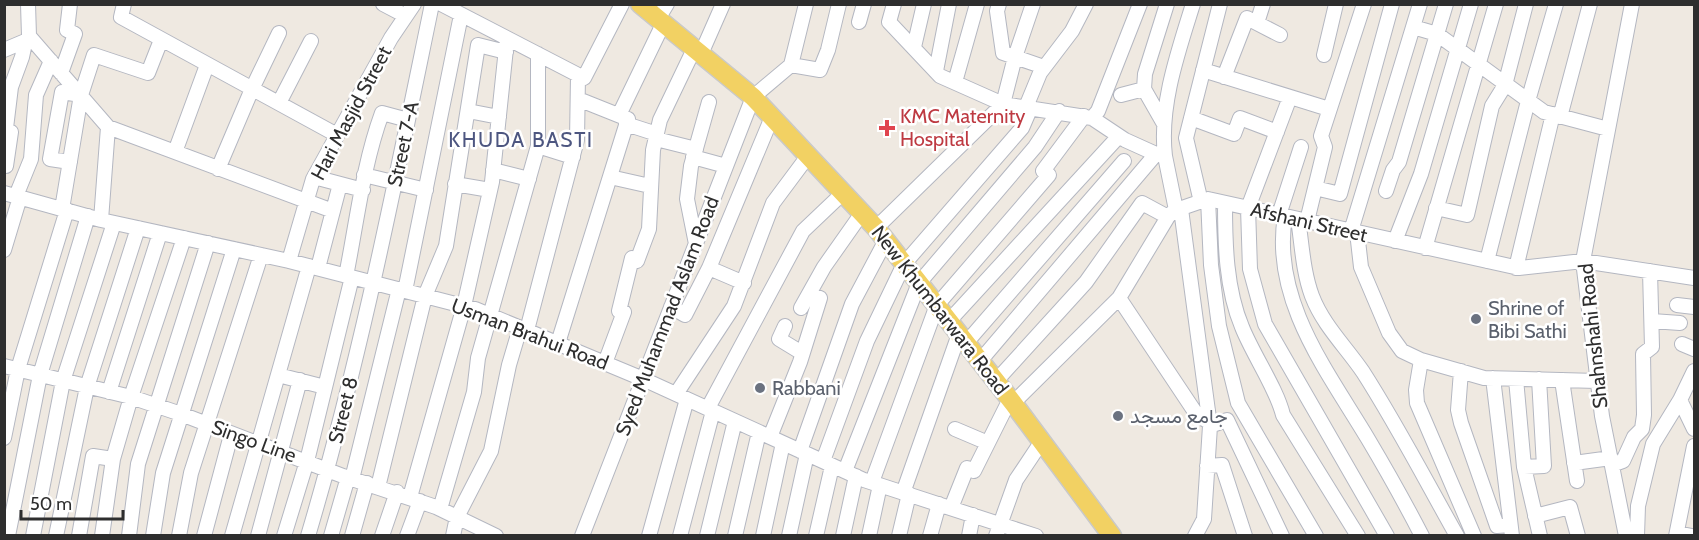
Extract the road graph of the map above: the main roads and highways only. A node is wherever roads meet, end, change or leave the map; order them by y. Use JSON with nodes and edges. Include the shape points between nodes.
{"nodes":[{"id":1,"x":640,"y":4,"type":"edge"},
{"id":2,"x":663,"y":16,"type":"edge"},
{"id":3,"x":1112,"y":536,"type":"edge"}],
"edges":[{"from":1,"to":2,"type":"main road","name":"New Khumbarwara Road"},
{"from":2,"to":3,"type":"main road","name":"New Khumbarwara Road","via":[[697,52],[753,97],[881,234]]}]}
